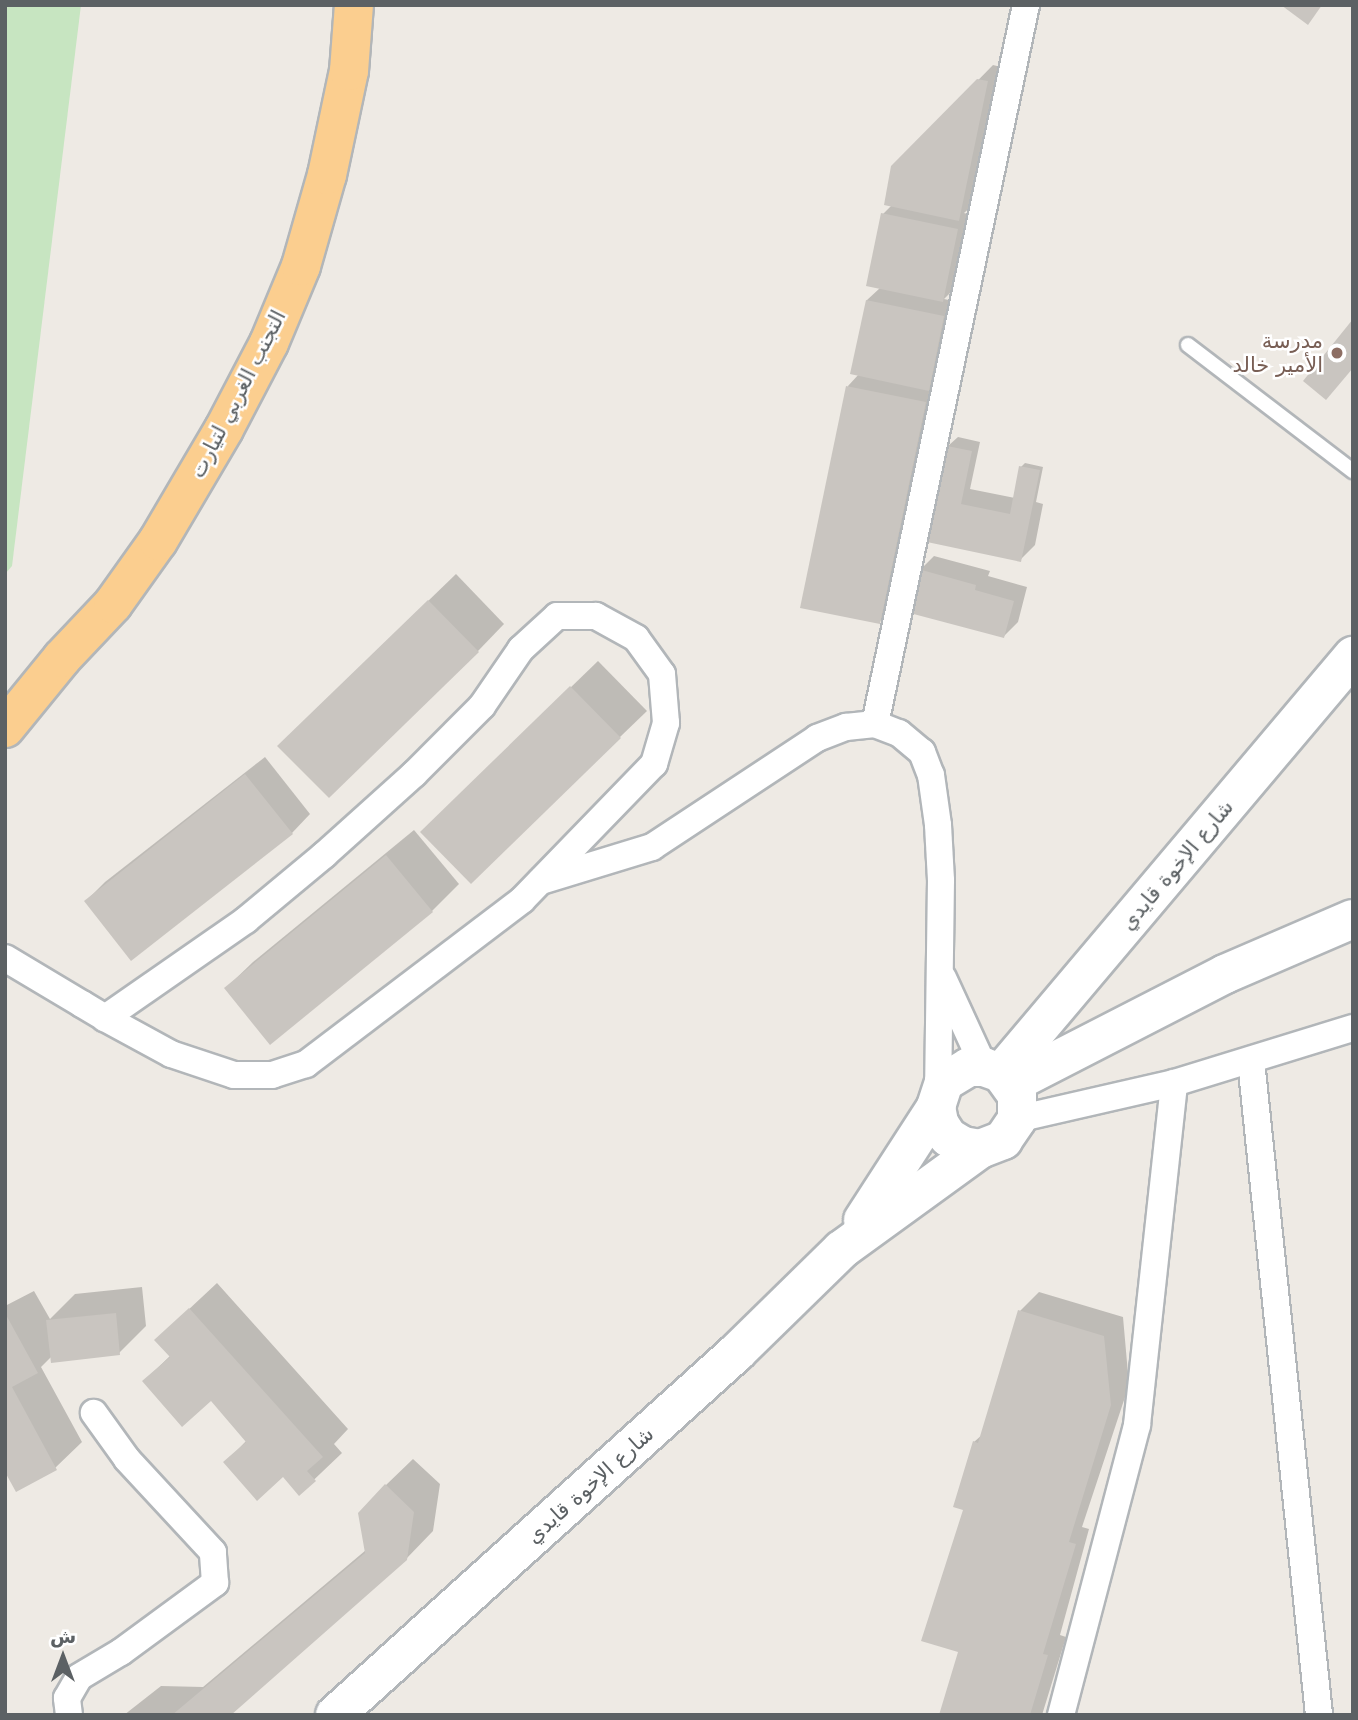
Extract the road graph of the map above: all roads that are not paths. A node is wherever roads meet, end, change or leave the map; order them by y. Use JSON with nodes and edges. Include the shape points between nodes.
{"nodes":[{"id":1,"x":354,"y":5,"type":"edge"},
{"id":2,"x":1026,"y":5,"type":"edge"},
{"id":3,"x":1188,"y":345,"type":"dead end"},
{"id":4,"x":1353,"y":471,"type":"edge"},
{"id":5,"x":1353,"y":656,"type":"edge"},
{"id":6,"x":875,"y":724,"type":"junction"},
{"id":7,"x":5,"y":728,"type":"edge"},
{"id":8,"x":540,"y":881,"type":"junction"},
{"id":9,"x":1353,"y":919,"type":"edge"},
{"id":10,"x":5,"y":958,"type":"edge"},
{"id":11,"x":939,"y":967,"type":"junction"},
{"id":12,"x":105,"y":1018,"type":"junction"},
{"id":13,"x":1353,"y":1028,"type":"edge"},
{"id":14,"x":1251,"y":1061,"type":"junction"},
{"id":15,"x":1174,"y":1083,"type":"junction"},
{"id":16,"x":1003,"y":1086,"type":"junction"},
{"id":17,"x":937,"y":1101,"type":"junction"},
{"id":18,"x":980,"y":1149,"type":"junction"},
{"id":19,"x":841,"y":1250,"type":"junction"},
{"id":20,"x":94,"y":1413,"type":"dead end"},
{"id":21,"x":69,"y":1715,"type":"edge"},
{"id":22,"x":335,"y":1715,"type":"edge"},
{"id":23,"x":1061,"y":1715,"type":"edge"},
{"id":24,"x":1319,"y":1715,"type":"edge"}],
"edges":[{"from":1,"to":7,"type":"highway","name":"التجنب الغربي لتيارت","via":[[349,71],[327,176],[301,266],[269,343],[158,541],[113,604]]},
{"from":2,"to":6,"type":"street"},
{"from":3,"to":4,"type":"lane"},
{"from":5,"to":16,"type":"main road","name":"شارع الإخوة قايدي"},
{"from":6,"to":8,"type":"street","via":[[846,727],[817,738],[652,847]]},
{"from":6,"to":11,"type":"street","via":[[899,733],[922,752],[930,775],[941,880]]},
{"from":8,"to":12,"type":"street","via":[[522,900],[306,1064],[272,1075],[234,1075],[171,1054]]},
{"from":8,"to":12,"type":"street","via":[[654,764],[666,723],[662,674],[636,638],[596,616],[557,616],[521,649],[482,706],[324,855],[246,920]]},
{"from":9,"to":16,"type":"main road","via":[[1225,974]]},
{"from":10,"to":12,"type":"street"},
{"from":11,"to":16,"type":"street","via":[[959,1018]]},
{"from":11,"to":17,"type":"street"},
{"from":13,"to":14,"type":"street"},
{"from":14,"to":15,"type":"street"},
{"from":14,"to":24,"type":"street"},
{"from":15,"to":16,"type":"street"},
{"from":15,"to":23,"type":"street","via":[[1137,1424]]},
{"from":16,"to":17,"type":"main road","via":[[969,1067],[944,1082]]},
{"from":16,"to":18,"type":"main road","via":[[1003,1140]]},
{"from":17,"to":18,"type":"main road","via":[[939,1124],[948,1137]]},
{"from":17,"to":19,"type":"main road","name":"شارع الإخوة قايدي","via":[[891,1180]]},
{"from":18,"to":19,"type":"main road","name":"شارع الإخوة قايدي"},
{"from":19,"to":22,"type":"main road","name":"شارع الإخوة قايدي","via":[[737,1352]]},
{"from":20,"to":21,"type":"street","via":[[127,1459],[213,1552],[215,1583],[79,1677],[66,1698]]}]}
